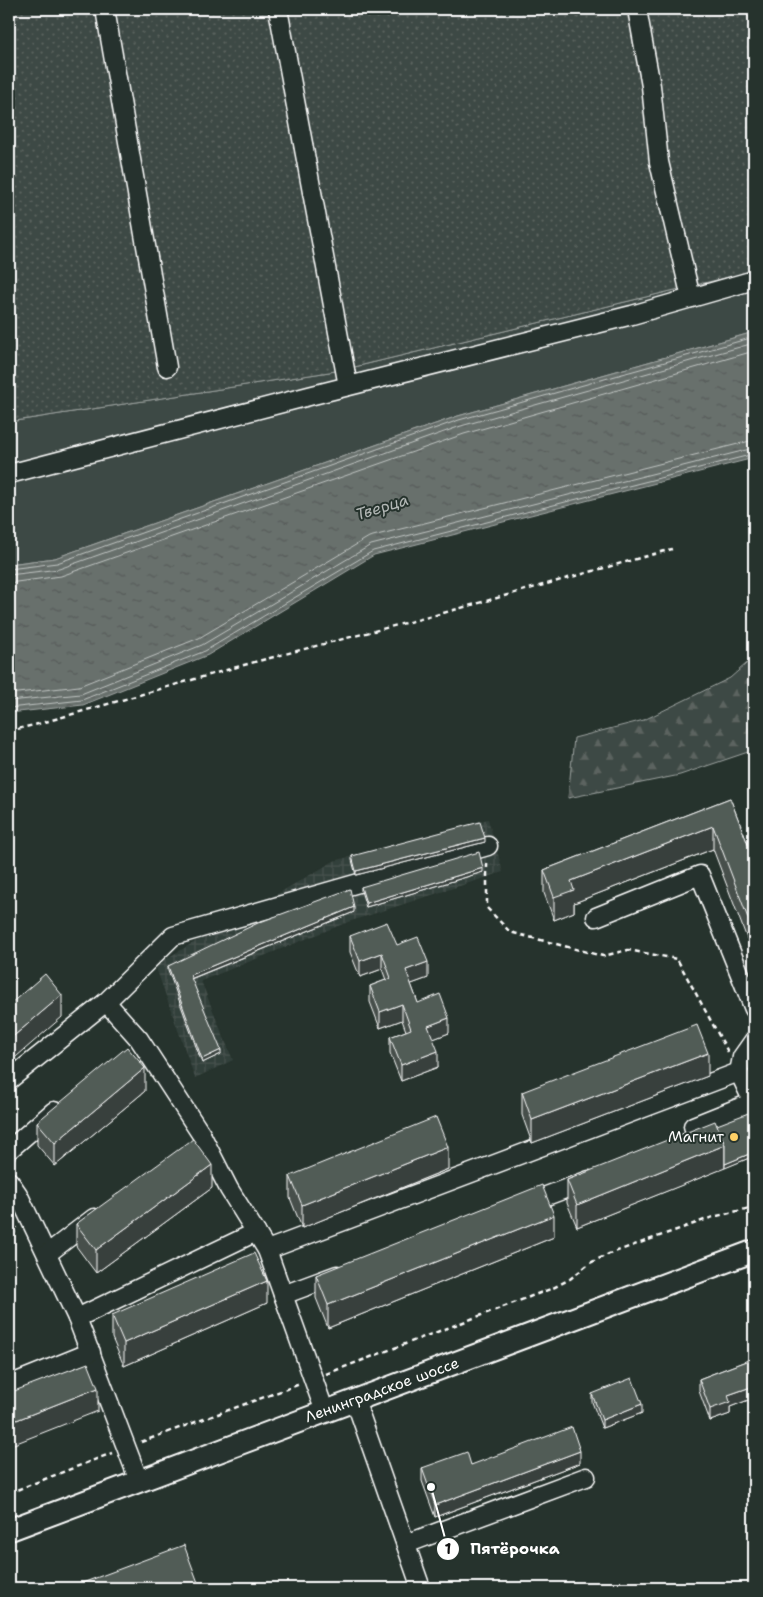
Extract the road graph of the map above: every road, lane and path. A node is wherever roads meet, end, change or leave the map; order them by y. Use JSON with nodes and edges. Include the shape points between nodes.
{"nodes":[{"id":1,"x":105,"y":9,"type":"edge"},
{"id":2,"x":278,"y":9,"type":"edge"},
{"id":3,"x":637,"y":9,"type":"edge"},
{"id":4,"x":754,"y":280,"type":"edge"},
{"id":5,"x":691,"y":298,"type":"junction"},
{"id":6,"x":167,"y":367,"type":"dead end"},
{"id":7,"x":348,"y":386,"type":"junction"},
{"id":8,"x":9,"y":474,"type":"edge"},
{"id":9,"x":672,"y":549,"type":"dead end"},
{"id":10,"x":9,"y":731,"type":"edge"},
{"id":11,"x":488,"y":846,"type":"joint"},
{"id":12,"x":596,"y":917,"type":"dead end"},
{"id":13,"x":106,"y":1002,"type":"junction"},
{"id":14,"x":754,"y":1009,"type":"edge"},
{"id":15,"x":138,"y":1039,"type":"junction"},
{"id":16,"x":754,"y":1041,"type":"edge"},
{"id":17,"x":124,"y":1052,"type":"edge"},
{"id":18,"x":739,"y":1072,"type":"junction"},
{"id":19,"x":9,"y":1080,"type":"edge"},
{"id":20,"x":66,"y":1101,"type":"edge"},
{"id":21,"x":754,"y":1104,"type":"edge"},
{"id":22,"x":201,"y":1134,"type":"junction"},
{"id":23,"x":186,"y":1146,"type":"edge"},
{"id":24,"x":670,"y":1149,"type":"edge"},
{"id":25,"x":9,"y":1150,"type":"edge"},
{"id":26,"x":606,"y":1173,"type":"edge"},
{"id":27,"x":9,"y":1181,"type":"edge"},
{"id":28,"x":109,"y":1206,"type":"edge"},
{"id":29,"x":754,"y":1207,"type":"edge"},
{"id":30,"x":514,"y":1208,"type":"edge"},
{"id":31,"x":256,"y":1232,"type":"junction"},
{"id":32,"x":267,"y":1250,"type":"junction"},
{"id":33,"x":754,"y":1251,"type":"edge"},
{"id":34,"x":47,"y":1254,"type":"junction"},
{"id":35,"x":357,"y":1267,"type":"edge"},
{"id":36,"x":283,"y":1295,"type":"junction"},
{"id":37,"x":77,"y":1318,"type":"junction"},
{"id":38,"x":91,"y":1352,"type":"junction"},
{"id":39,"x":313,"y":1379,"type":"junction"},
{"id":40,"x":9,"y":1385,"type":"edge"},
{"id":41,"x":355,"y":1400,"type":"junction"},
{"id":42,"x":325,"y":1412,"type":"junction"},
{"id":43,"x":127,"y":1447,"type":"junction"},
{"id":44,"x":586,"y":1477,"type":"dead end"},
{"id":45,"x":139,"y":1481,"type":"junction"},
{"id":46,"x":9,"y":1493,"type":"edge"},
{"id":47,"x":9,"y":1530,"type":"edge"},
{"id":48,"x":406,"y":1544,"type":"junction"},
{"id":49,"x":421,"y":1588,"type":"edge"}],
"edges":[{"from":1,"to":6,"type":"street"},
{"from":2,"to":7,"type":"street"},
{"from":3,"to":5,"type":"street","via":[[651,86],[659,162]]},
{"from":4,"to":5,"type":"street"},
{"from":5,"to":7,"type":"street"},
{"from":7,"to":8,"type":"street"},
{"from":9,"to":10,"type":"path"},
{"from":11,"to":13,"type":"street","via":[[173,936]]},
{"from":11,"to":18,"type":"path","via":[[487,908],[510,932],[603,956],[628,950],[677,958]]},
{"from":12,"to":14,"type":"street","via":[[700,875]]},
{"from":13,"to":15,"type":"street"},
{"from":13,"to":19,"type":"street"},
{"from":15,"to":17,"type":"street"},
{"from":15,"to":22,"type":"street"},
{"from":16,"to":18,"type":"street","via":[[742,1057]]},
{"from":18,"to":21,"type":"street"},
{"from":18,"to":32,"type":"street"},
{"from":20,"to":25,"type":"street"},
{"from":21,"to":24,"type":"street","via":[[693,1126],[698,1139]]},
{"from":22,"to":23,"type":"street"},
{"from":22,"to":31,"type":"street","via":[[229,1189]]},
{"from":26,"to":30,"type":"street"},
{"from":27,"to":34,"type":"street"},
{"from":28,"to":34,"type":"street"},
{"from":29,"to":39,"type":"path","via":[[609,1254],[553,1288]]},
{"from":31,"to":32,"type":"street"},
{"from":31,"to":37,"type":"street"},
{"from":32,"to":36,"type":"street"},
{"from":33,"to":41,"type":"main road","name":"Ленинградское шоссе"},
{"from":34,"to":37,"type":"street"},
{"from":35,"to":36,"type":"street"},
{"from":36,"to":39,"type":"street"},
{"from":37,"to":38,"type":"street"},
{"from":38,"to":40,"type":"street"},
{"from":38,"to":43,"type":"street"},
{"from":39,"to":42,"type":"street"},
{"from":39,"to":43,"type":"path"},
{"from":41,"to":42,"type":"main road","name":"Ленинградское шоссе"},
{"from":41,"to":48,"type":"street"},
{"from":42,"to":45,"type":"main road","name":"Ленинградское шоссе"},
{"from":43,"to":45,"type":"street"},
{"from":43,"to":46,"type":"path"},
{"from":44,"to":48,"type":"street"},
{"from":45,"to":47,"type":"main road","name":"Ленинградское шоссе"},
{"from":48,"to":49,"type":"street"}]}
